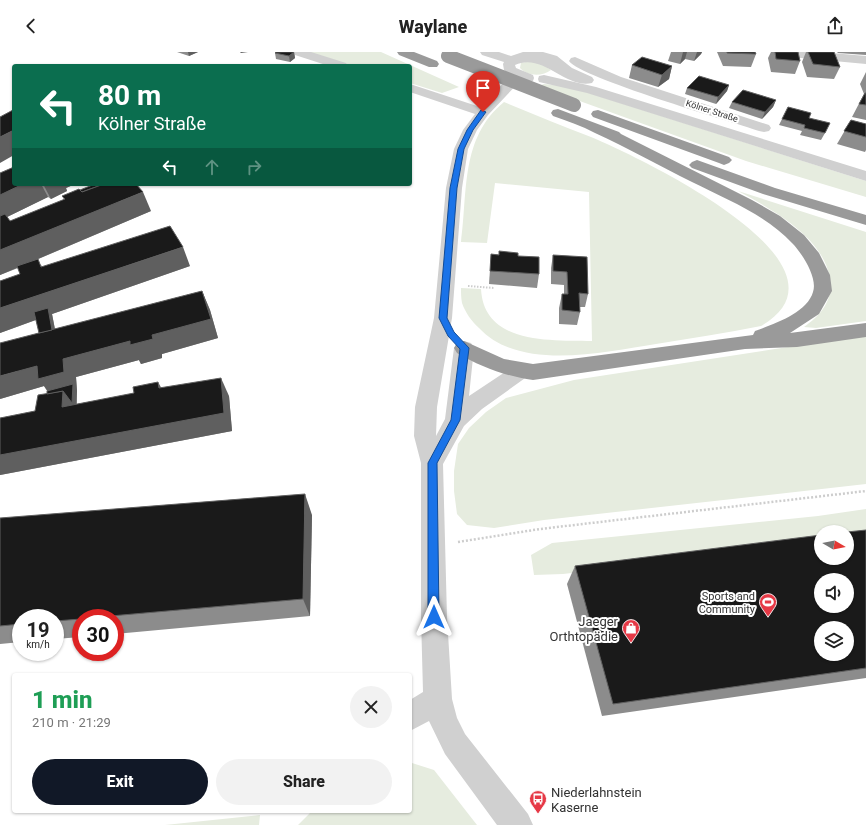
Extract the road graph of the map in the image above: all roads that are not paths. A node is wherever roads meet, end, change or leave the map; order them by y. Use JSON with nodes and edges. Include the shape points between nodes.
{"nodes":[{"id":1,"x":299,"y":52,"type":"edge"},
{"id":2,"x":403,"y":52,"type":"edge"},
{"id":3,"x":486,"y":52,"type":"edge"},
{"id":4,"x":780,"y":52,"type":"edge"},
{"id":5,"x":549,"y":54,"type":"edge"},
{"id":6,"x":589,"y":55,"type":"dead end"},
{"id":7,"x":439,"y":57,"type":"edge"},
{"id":8,"x":512,"y":60,"type":"junction"},
{"id":9,"x":866,"y":60,"type":"edge"},
{"id":10,"x":336,"y":64,"type":"edge"},
{"id":11,"x":561,"y":67,"type":"junction"},
{"id":12,"x":518,"y":75,"type":"junction"},
{"id":13,"x":544,"y":79,"type":"junction"},
{"id":14,"x":412,"y":89,"type":"edge"},
{"id":15,"x":514,"y":95,"type":"dead end"},
{"id":16,"x":543,"y":107,"type":"dead end"},
{"id":17,"x":483,"y":112,"type":"junction"},
{"id":18,"x":602,"y":130,"type":"junction"},
{"id":19,"x":776,"y":132,"type":"dead end"},
{"id":20,"x":748,"y":138,"type":"junction"},
{"id":21,"x":745,"y":167,"type":"dead end"},
{"id":22,"x":866,"y":176,"type":"edge"},
{"id":23,"x":866,"y":220,"type":"edge"},
{"id":24,"x":443,"y":318,"type":"junction"},
{"id":25,"x":866,"y":330,"type":"edge"},
{"id":26,"x":745,"y":342,"type":"junction"},
{"id":27,"x":464,"y":348,"type":"junction"},
{"id":28,"x":521,"y":371,"type":"junction"},
{"id":29,"x":426,"y":407,"type":"junction"},
{"id":30,"x":456,"y":420,"type":"junction"},
{"id":31,"x":432,"y":463,"type":"junction"},
{"id":32,"x":438,"y":699,"type":"junction"},
{"id":33,"x":412,"y":717,"type":"edge"},
{"id":34,"x":516,"y":825,"type":"edge"}],
"edges":[{"from":1,"to":10,"type":"street"},
{"from":2,"to":7,"type":"highway"},
{"from":3,"to":8,"type":"street","name":"Kölner Straße"},
{"from":4,"to":9,"type":"street"},
{"from":5,"to":8,"type":"street","name":"Kölner Straße"},
{"from":5,"to":11,"type":"street","name":"Kölner Straße"},
{"from":6,"to":19,"type":"street","name":"Kölner Straße","via":[[575,60],[616,80]]},
{"from":7,"to":15,"type":"highway"},
{"from":7,"to":21,"type":"highway","bridge":true},
{"from":8,"to":12,"type":"street","via":[[509,64],[510,69]]},
{"from":11,"to":13,"type":"street","via":[[558,74]]},
{"from":11,"to":20,"type":"street","name":"Kölner Straße","via":[[587,80],[685,113]]},
{"from":12,"to":13,"type":"street","name":"Kölner Straße","via":[[529,79]]},
{"from":12,"to":17,"type":"street"},
{"from":13,"to":20,"type":"street","name":"Kölner Straße","via":[[574,85]]},
{"from":14,"to":17,"type":"street"},
{"from":16,"to":18,"type":"highway"},
{"from":17,"to":24,"type":"street","via":[[461,149],[454,188]]},
{"from":18,"to":23,"type":"highway","via":[[770,191]]},
{"from":18,"to":26,"type":"highway","via":[[746,203],[798,239],[814,257],[821,275],[823,291],[812,308],[787,327]]},
{"from":20,"to":22,"type":"street","name":"Kölner Straße"},
{"from":24,"to":27,"type":"street","via":[[451,334]]},
{"from":24,"to":29,"type":"street"},
{"from":25,"to":26,"type":"highway","via":[[797,340]]},
{"from":26,"to":28,"type":"highway","via":[[546,371]]},
{"from":27,"to":28,"type":"highway","via":[[486,360]]},
{"from":27,"to":29,"type":"street","via":[[445,370]]},
{"from":27,"to":30,"type":"street"},
{"from":28,"to":30,"type":"street","via":[[480,399]]},
{"from":29,"to":31,"type":"street","via":[[424,436]]},
{"from":30,"to":31,"type":"street"},
{"from":31,"to":32,"type":"street"},
{"from":32,"to":33,"type":"street"},
{"from":32,"to":34,"type":"street","via":[[444,722],[455,744]]}]}
